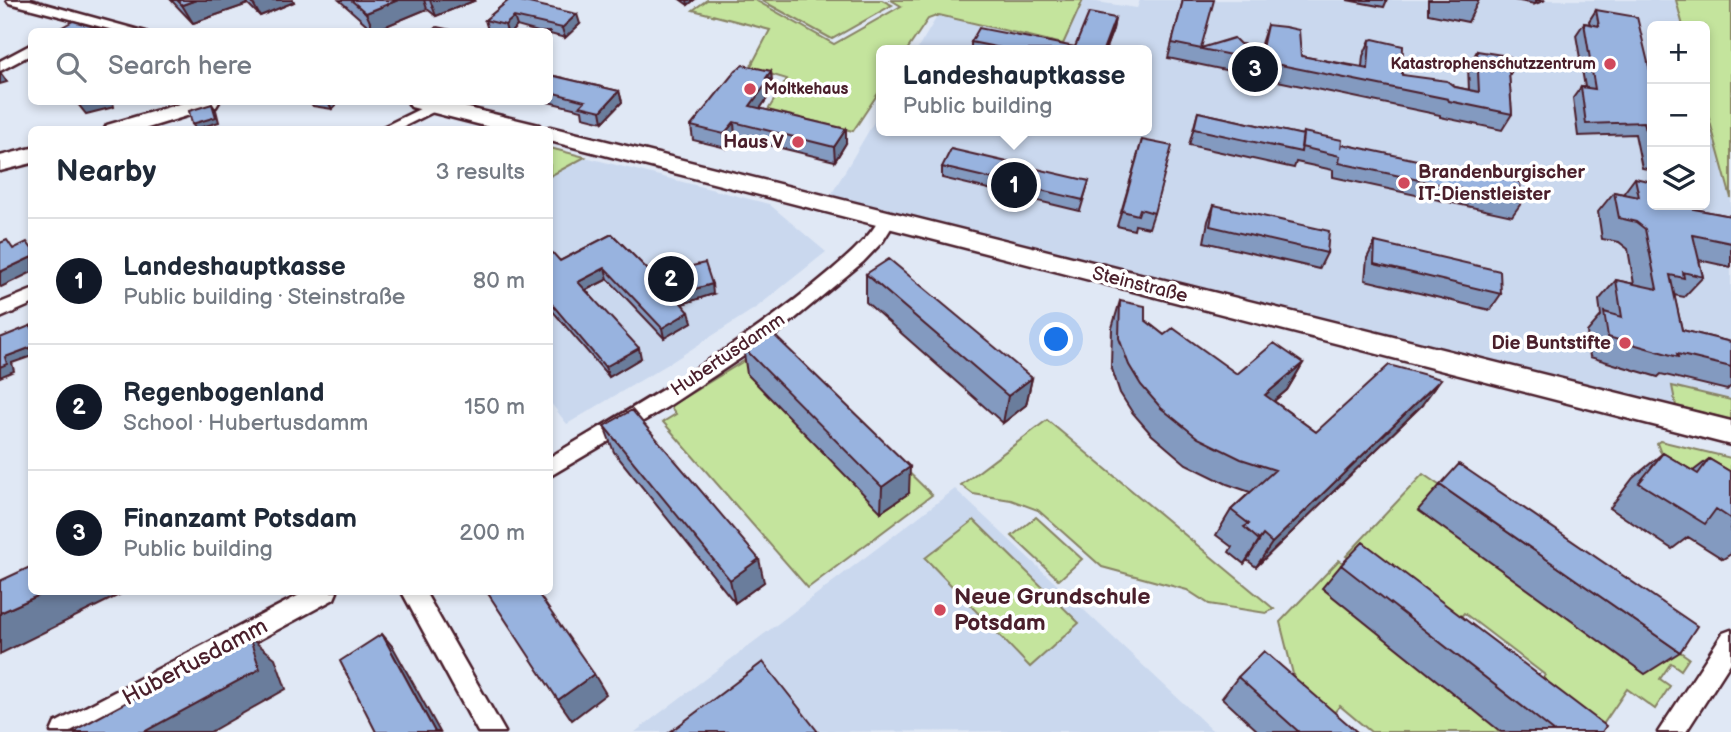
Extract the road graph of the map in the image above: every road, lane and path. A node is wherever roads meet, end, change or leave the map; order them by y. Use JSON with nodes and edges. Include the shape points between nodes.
{"nodes":[{"id":1,"x":15,"y":0,"type":"edge"},
{"id":2,"x":82,"y":17,"type":"junction"},
{"id":3,"x":64,"y":28,"type":"edge"},
{"id":4,"x":124,"y":28,"type":"edge"},
{"id":5,"x":28,"y":50,"type":"edge"},
{"id":6,"x":0,"y":67,"type":"edge"},
{"id":7,"x":198,"y":105,"type":"edge"},
{"id":8,"x":424,"y":105,"type":"edge"},
{"id":9,"x":430,"y":105,"type":"edge"},
{"id":10,"x":128,"y":126,"type":"edge"},
{"id":11,"x":390,"y":126,"type":"edge"},
{"id":12,"x":515,"y":126,"type":"edge"},
{"id":13,"x":553,"y":135,"type":"edge"},
{"id":14,"x":28,"y":156,"type":"edge"},
{"id":15,"x":0,"y":164,"type":"edge"},
{"id":16,"x":888,"y":220,"type":"junction"},
{"id":17,"x":28,"y":298,"type":"edge"},
{"id":18,"x":0,"y":311,"type":"edge"},
{"id":19,"x":1731,"y":433,"type":"edge"},
{"id":20,"x":553,"y":465,"type":"edge"},
{"id":21,"x":320,"y":595,"type":"edge"},
{"id":22,"x":414,"y":595,"type":"edge"},
{"id":23,"x":1731,"y":641,"type":"edge"},
{"id":24,"x":64,"y":732,"type":"edge"},
{"id":25,"x":492,"y":732,"type":"edge"},
{"id":26,"x":1671,"y":732,"type":"edge"}],
"edges":[{"from":1,"to":2,"type":"street"},
{"from":2,"to":3,"type":"street"},
{"from":2,"to":4,"type":"street"},
{"from":5,"to":6,"type":"street"},
{"from":7,"to":10,"type":"street"},
{"from":8,"to":11,"type":"street"},
{"from":9,"to":12,"type":"street"},
{"from":13,"to":16,"type":"street","name":"Steinstraße"},
{"from":14,"to":15,"type":"street"},
{"from":16,"to":19,"type":"street","name":"Steinstraße"},
{"from":16,"to":20,"type":"street","name":"Hubertusdamm","via":[[877,239],[769,330]]},
{"from":17,"to":18,"type":"street"},
{"from":21,"to":24,"type":"street","name":"Hubertusdamm"},
{"from":22,"to":25,"type":"street"},
{"from":23,"to":26,"type":"street"}]}
